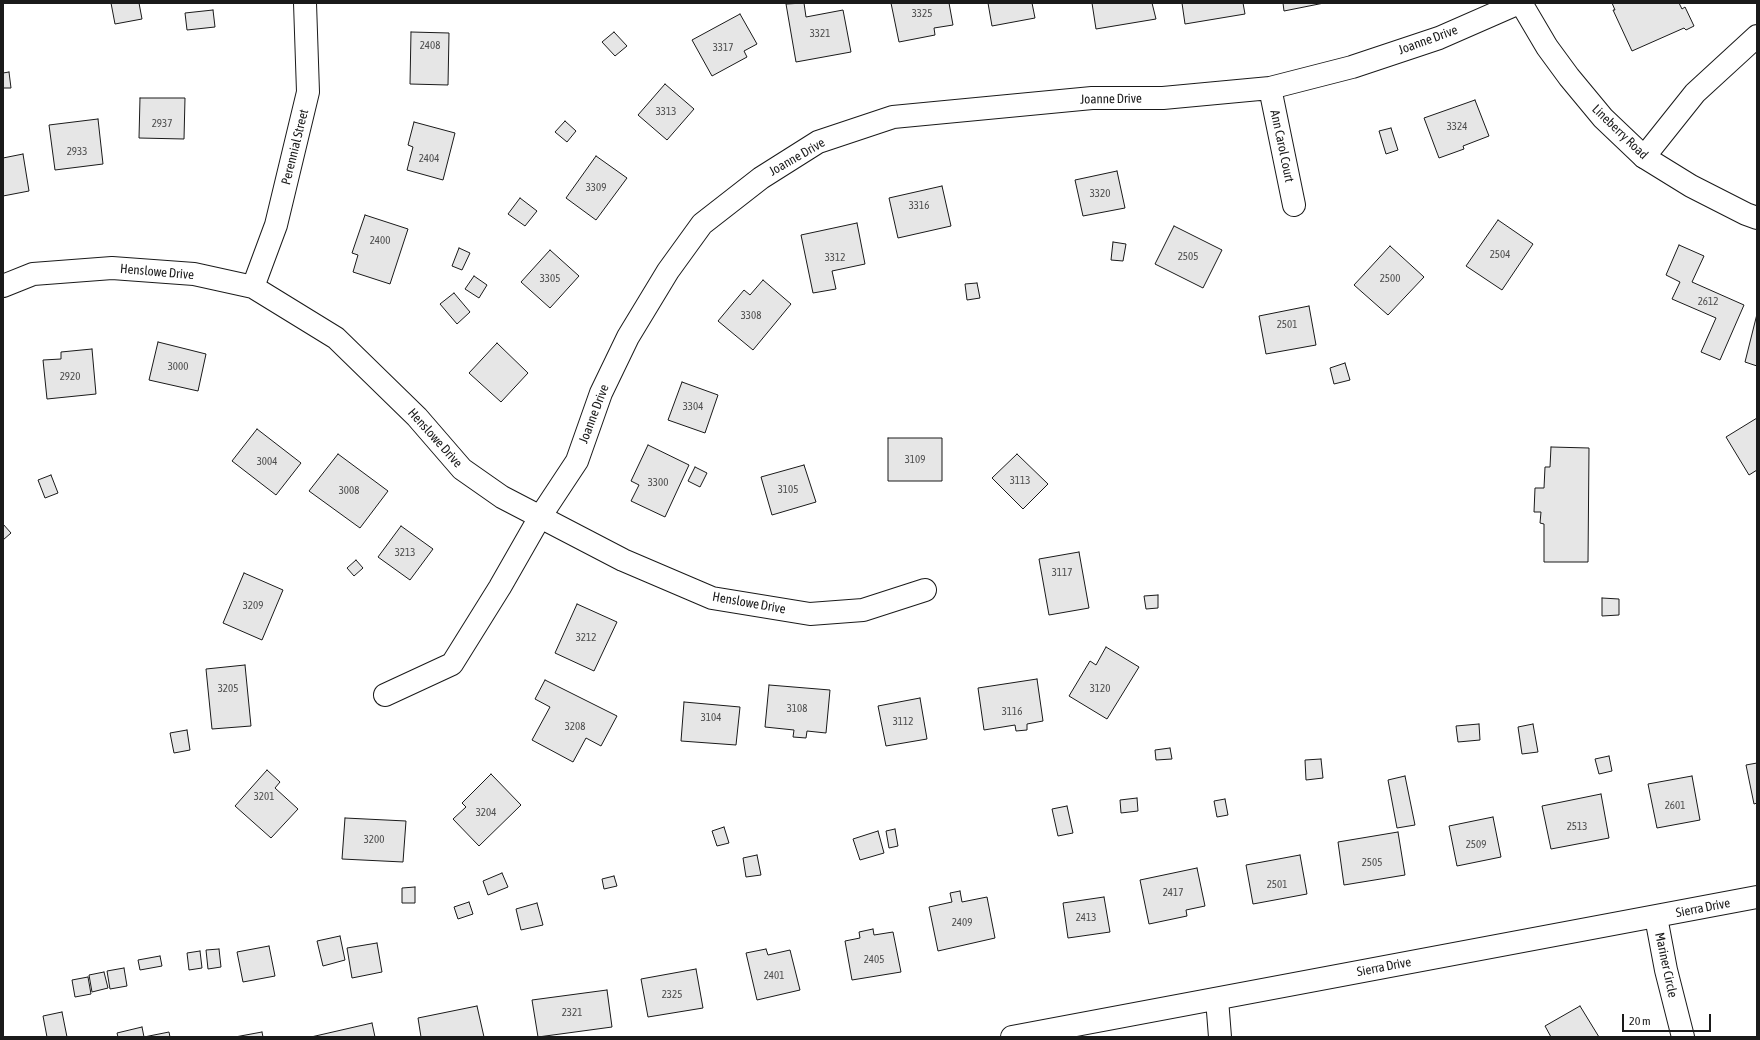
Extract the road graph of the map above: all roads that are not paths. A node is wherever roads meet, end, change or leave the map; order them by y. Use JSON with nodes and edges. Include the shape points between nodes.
{"nodes":[{"id":1,"x":305,"y":3,"type":"edge"},
{"id":2,"x":1520,"y":3,"type":"edge"},
{"id":3,"x":1757,"y":36,"type":"edge"},
{"id":4,"x":1270,"y":88,"type":"junction"},
{"id":5,"x":1644,"y":157,"type":"junction"},
{"id":6,"x":1294,"y":204,"type":"dead end"},
{"id":7,"x":1757,"y":218,"type":"edge"},
{"id":8,"x":3,"y":286,"type":"edge"},
{"id":9,"x":253,"y":287,"type":"junction"},
{"id":10,"x":540,"y":517,"type":"junction"},
{"id":11,"x":925,"y":590,"type":"dead end"},
{"id":12,"x":385,"y":695,"type":"dead end"},
{"id":13,"x":1757,"y":897,"type":"edge"},
{"id":14,"x":1656,"y":916,"type":"junction"},
{"id":15,"x":1218,"y":999,"type":"junction"},
{"id":16,"x":1012,"y":1037,"type":"edge"},
{"id":17,"x":1220,"y":1037,"type":"edge"},
{"id":18,"x":1683,"y":1037,"type":"edge"}],
"edges":[{"from":1,"to":9,"type":"street","name":"Perennial Street","via":[[308,92],[276,225]]},
{"from":2,"to":4,"type":"street","name":"Joanne Drive","via":[[1439,38],[1352,67]]},
{"from":2,"to":5,"type":"street","name":"Lineberry Road","via":[[1569,77],[1603,118]]},
{"from":3,"to":5,"type":"street","via":[[1695,93]]},
{"from":4,"to":6,"type":"street","name":"Ann Carol Court"},
{"from":4,"to":10,"type":"street","name":"Joanne Drive","via":[[1163,98],[1092,98],[893,117],[818,142],[761,178],[702,224],[668,270],[628,337],[601,393],[577,461]]},
{"from":5,"to":7,"type":"street","name":"Lineberry Road","via":[[1690,186]]},
{"from":8,"to":9,"type":"street","name":"Henslowe Drive","via":[[33,274],[112,268],[194,274]]},
{"from":9,"to":10,"type":"street","name":"Henslowe Drive","via":[[336,338],[417,417],[462,469],[502,497]]},
{"from":10,"to":11,"type":"street","name":"Henslowe Drive","via":[[624,560],[712,598],[810,614],[863,610]]},
{"from":10,"to":12,"type":"street","name":"Joanne Drive","via":[[452,664]]},
{"from":13,"to":14,"type":"street","name":"Sierra Drive"},
{"from":14,"to":15,"type":"street","name":"Sierra Drive"},
{"from":14,"to":18,"type":"street","name":"Mariner Circle","via":[[1666,970]]},
{"from":15,"to":16,"type":"street","name":"Sierra Drive"},
{"from":15,"to":17,"type":"street"}]}
